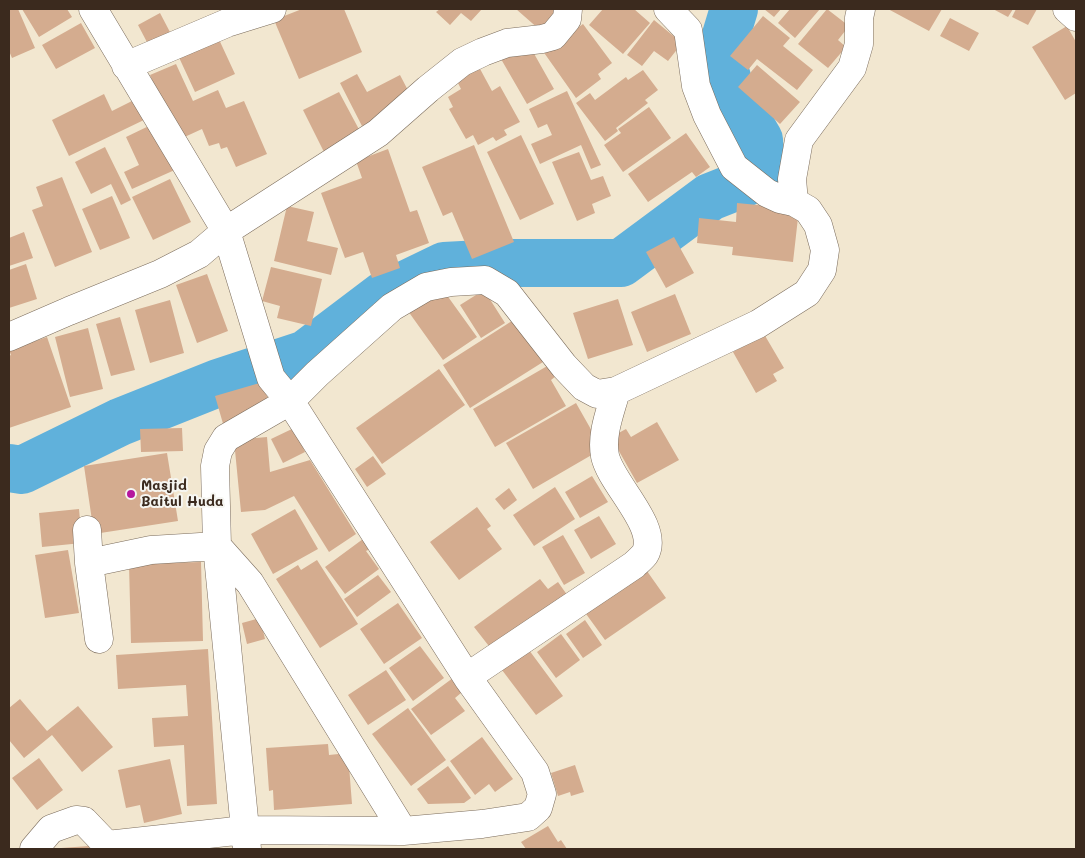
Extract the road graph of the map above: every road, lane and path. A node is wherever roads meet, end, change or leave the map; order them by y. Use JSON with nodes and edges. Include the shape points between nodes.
{"nodes":[{"id":1,"x":93,"y":9,"type":"edge"},
{"id":2,"x":272,"y":9,"type":"edge"},
{"id":3,"x":568,"y":9,"type":"edge"},
{"id":4,"x":668,"y":9,"type":"edge"},
{"id":5,"x":861,"y":9,"type":"edge"},
{"id":6,"x":1067,"y":9,"type":"edge"},
{"id":7,"x":1076,"y":17,"type":"edge"},
{"id":8,"x":126,"y":66,"type":"junction"},
{"id":9,"x":794,"y":202,"type":"junction"},
{"id":10,"x":226,"y":231,"type":"junction"},
{"id":11,"x":9,"y":337,"type":"edge"},
{"id":12,"x":616,"y":392,"type":"junction"},
{"id":13,"x":290,"y":401,"type":"junction"},
{"id":14,"x":88,"y":530,"type":"dead end"},
{"id":15,"x":217,"y":546,"type":"junction"},
{"id":16,"x":89,"y":563,"type":"junction"},
{"id":17,"x":99,"y":639,"type":"dead end"},
{"id":18,"x":467,"y":677,"type":"junction"},
{"id":19,"x":402,"y":831,"type":"junction"},
{"id":20,"x":246,"y":839,"type":"edge"},
{"id":21,"x":108,"y":847,"type":"edge"},
{"id":22,"x":34,"y":849,"type":"edge"}],
"edges":[{"from":1,"to":8,"type":"street"},
{"from":2,"to":8,"type":"street"},
{"from":3,"to":10,"type":"street","via":[[567,19],[554,36],[507,43],[462,62],[378,133]]},
{"from":4,"to":9,"type":"street","via":[[688,30],[696,86],[734,167],[767,194]]},
{"from":5,"to":9,"type":"street","via":[[859,44],[852,68],[800,140],[792,179]]},
{"from":6,"to":7,"type":"street"},
{"from":8,"to":10,"type":"street"},
{"from":9,"to":12,"type":"street","via":[[808,210],[818,225],[825,250],[822,270],[807,293],[758,324]]},
{"from":10,"to":11,"type":"street","via":[[199,254],[160,274]]},
{"from":10,"to":13,"type":"street","via":[[271,378]]},
{"from":12,"to":13,"type":"street","via":[[597,394],[584,387],[507,294],[485,280],[426,287],[392,307]]},
{"from":12,"to":18,"type":"street","via":[[605,432],[606,458],[646,528],[645,554],[634,565]]},
{"from":13,"to":15,"type":"street","via":[[226,438],[218,451],[215,466]]},
{"from":13,"to":18,"type":"street"},
{"from":14,"to":16,"type":"street"},
{"from":15,"to":16,"type":"street","via":[[151,550]]},
{"from":15,"to":19,"type":"street","via":[[250,583]]},
{"from":15,"to":20,"type":"street"},
{"from":16,"to":17,"type":"street"},
{"from":18,"to":19,"type":"street","via":[[535,772],[542,794],[538,808],[528,817]]},
{"from":19,"to":20,"type":"street"},
{"from":20,"to":21,"type":"street"},
{"from":21,"to":22,"type":"street","via":[[84,821],[76,820],[51,829]]}]}
